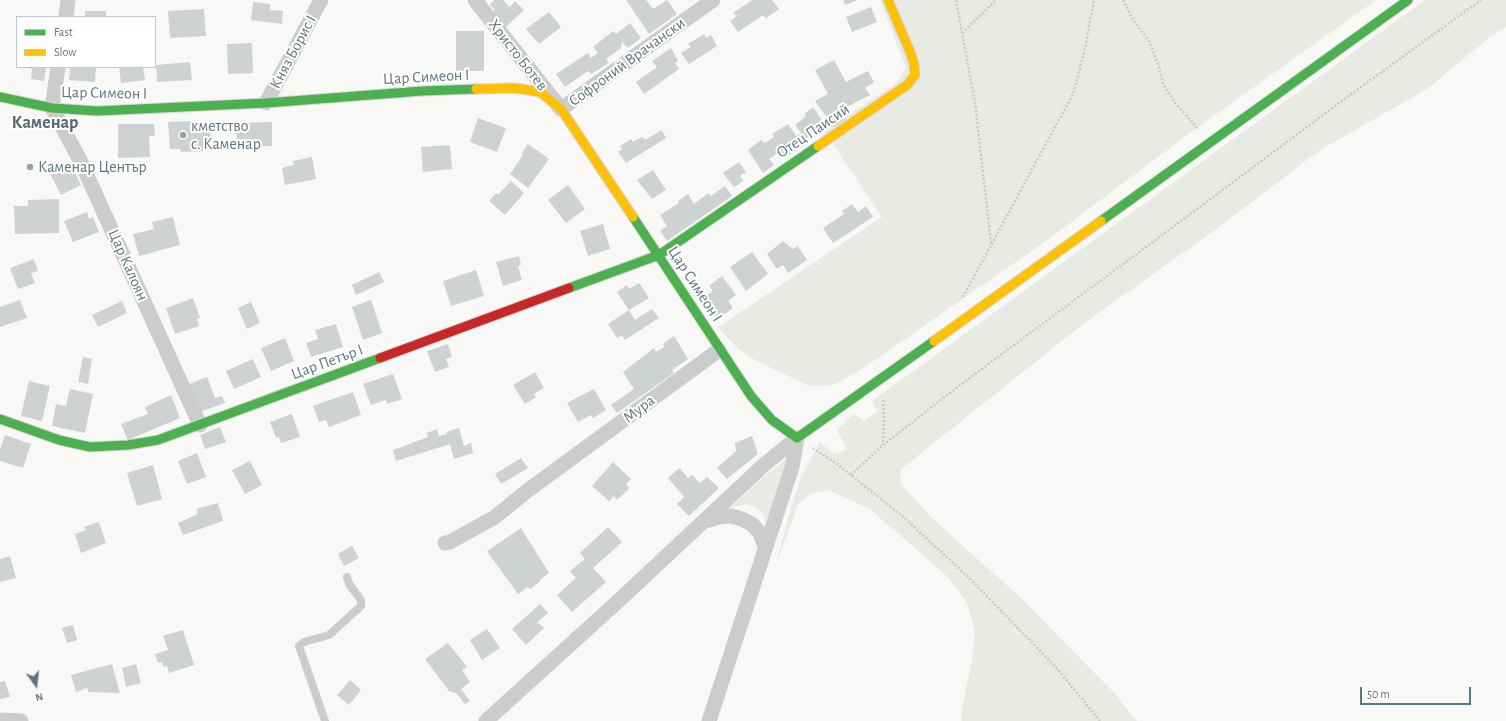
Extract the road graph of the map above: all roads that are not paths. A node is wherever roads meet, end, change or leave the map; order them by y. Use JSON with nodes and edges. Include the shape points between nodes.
{"nodes":[{"id":1,"x":68,"y":0,"type":"edge"},
{"id":2,"x":321,"y":0,"type":"edge"},
{"id":3,"x":475,"y":0,"type":"edge"},
{"id":4,"x":713,"y":0,"type":"edge"},
{"id":5,"x":888,"y":0,"type":"edge"},
{"id":6,"x":1408,"y":0,"type":"edge"},
{"id":7,"x":66,"y":16,"type":"edge"},
{"id":8,"x":58,"y":68,"type":"edge"},
{"id":9,"x":0,"y":97,"type":"edge"},
{"id":10,"x":266,"y":103,"type":"junction"},
{"id":11,"x":52,"y":108,"type":"junction"},
{"id":12,"x":562,"y":109,"type":"junction"},
{"id":13,"x":659,"y":255,"type":"junction"},
{"id":14,"x":719,"y":350,"type":"junction"},
{"id":15,"x":0,"y":419,"type":"edge"},
{"id":16,"x":200,"y":425,"type":"junction"},
{"id":17,"x":798,"y":438,"type":"junction"},
{"id":18,"x":702,"y":522,"type":"junction"},
{"id":19,"x":445,"y":543,"type":"dead end"},
{"id":20,"x":765,"y":547,"type":"junction"},
{"id":21,"x":347,"y":577,"type":"dead end"},
{"id":22,"x":0,"y":720,"type":"edge"},
{"id":23,"x":21,"y":721,"type":"edge"},
{"id":24,"x":325,"y":721,"type":"edge"},
{"id":25,"x":486,"y":721,"type":"edge"},
{"id":26,"x":709,"y":721,"type":"edge"}],
"edges":[{"from":1,"to":7,"type":"street"},
{"from":2,"to":10,"type":"street","name":"Княз Борис I"},
{"from":3,"to":12,"type":"street","name":"Христо Ботев"},
{"from":4,"to":12,"type":"street","name":"Софроний Врачански"},
{"from":5,"to":13,"type":"street","name":"Отец Паисий","via":[[914,64],[915,75],[907,85]]},
{"from":6,"to":17,"type":"street"},
{"from":8,"to":11,"type":"street"},
{"from":9,"to":11,"type":"street","name":"Цар Симеон I"},
{"from":10,"to":11,"type":"street","name":"Цар Симеон I","via":[[97,111]]},
{"from":10,"to":12,"type":"street","name":"Цар Симеон I","via":[[422,91],[516,88],[540,92]]},
{"from":11,"to":16,"type":"street","name":"Цар Калоян","via":[[80,160]]},
{"from":12,"to":13,"type":"street","name":"Цар Симеон I"},
{"from":13,"to":14,"type":"street","name":"Цар Симеон I"},
{"from":13,"to":16,"type":"street","name":"Цар Петър I"},
{"from":14,"to":17,"type":"street","name":"Цар Симеон I","via":[[772,420]]},
{"from":14,"to":19,"type":"street","name":"Мура","via":[[495,516]]},
{"from":15,"to":16,"type":"street","name":"Цар Петър I","via":[[59,440],[90,447],[158,440]]},
{"from":17,"to":18,"type":"street","via":[[765,464]]},
{"from":17,"to":20,"type":"street","via":[[792,467]]},
{"from":18,"to":20,"type":"street","via":[[731,516],[742,519],[752,524],[760,533]]},
{"from":18,"to":25,"type":"street"},
{"from":20,"to":26,"type":"street"},
{"from":21,"to":24,"type":"lane","via":[[361,600],[361,606],[329,635],[304,642],[299,646]]},
{"from":22,"to":23,"type":"street"}]}
